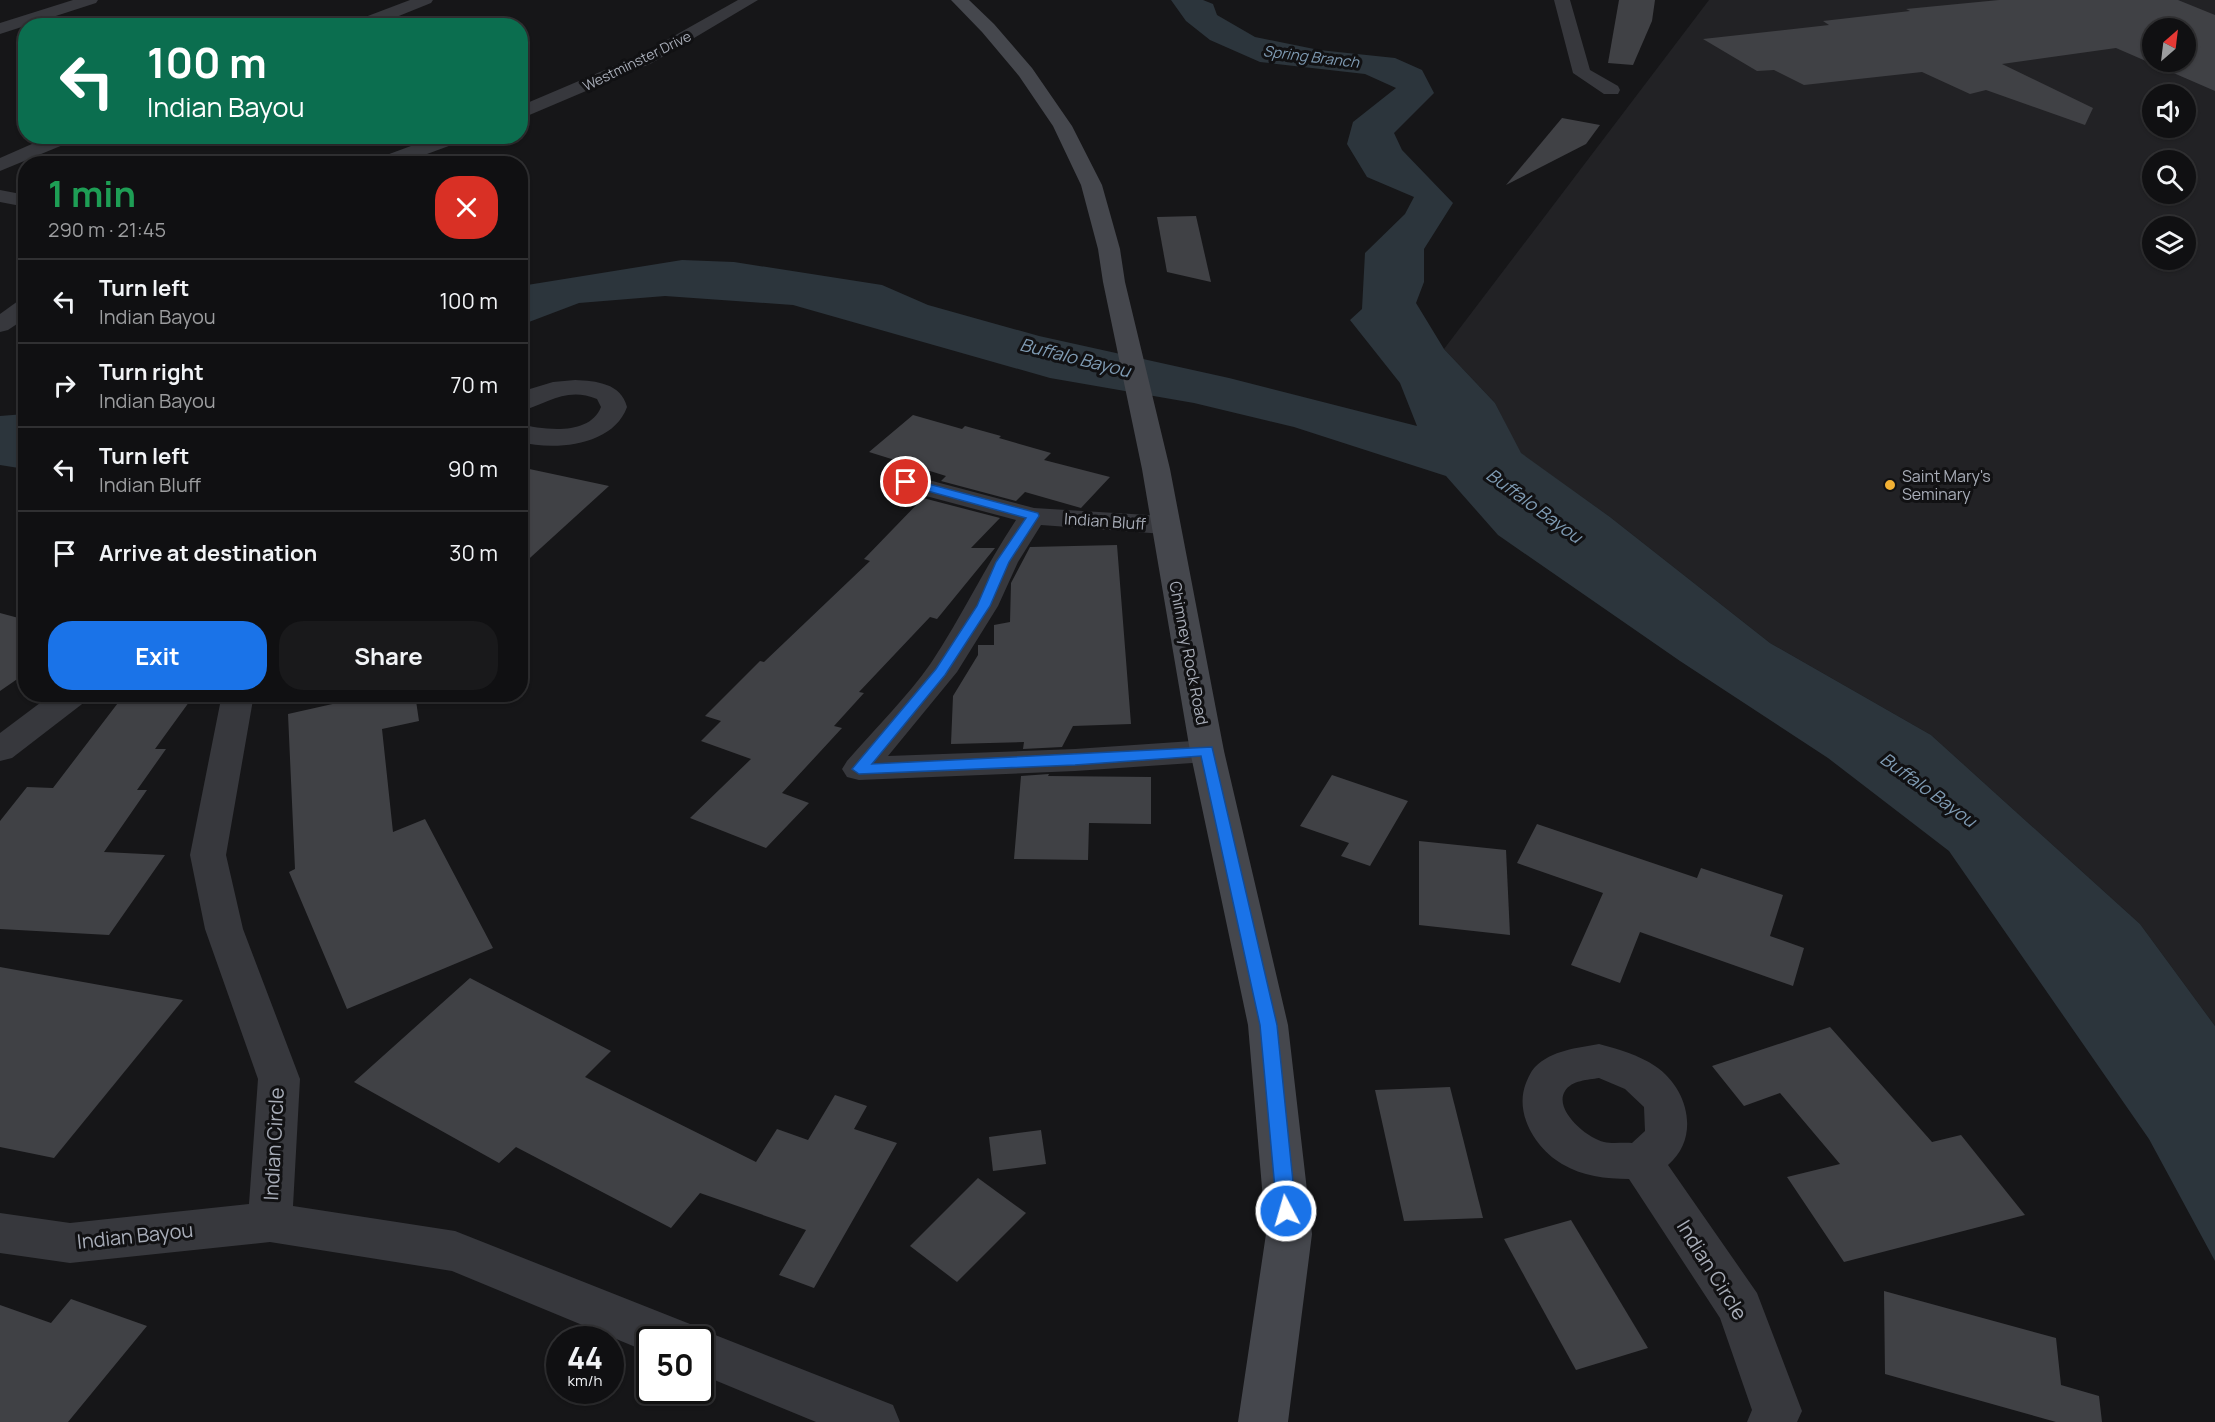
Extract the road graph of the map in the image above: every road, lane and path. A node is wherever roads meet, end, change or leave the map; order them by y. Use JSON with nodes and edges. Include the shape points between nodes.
{"nodes":[{"id":1,"x":90,"y":0,"type":"edge"},
{"id":2,"x":425,"y":0,"type":"edge"},
{"id":3,"x":750,"y":0,"type":"edge"},
{"id":4,"x":959,"y":0,"type":"edge"},
{"id":5,"x":1562,"y":0,"type":"edge"},
{"id":6,"x":34,"y":18,"type":"edge"},
{"id":7,"x":379,"y":18,"type":"edge"},
{"id":8,"x":18,"y":23,"type":"edge"},
{"id":9,"x":0,"y":29,"type":"edge"},
{"id":10,"x":1611,"y":90,"type":"dead end"},
{"id":11,"x":528,"y":110,"type":"edge"},
{"id":12,"x":49,"y":144,"type":"edge"},
{"id":13,"x":436,"y":144,"type":"edge"},
{"id":14,"x":21,"y":156,"type":"edge"},
{"id":15,"x":402,"y":156,"type":"edge"},
{"id":16,"x":18,"y":157,"type":"edge"},
{"id":17,"x":0,"y":165,"type":"edge"},
{"id":18,"x":0,"y":196,"type":"edge"},
{"id":19,"x":18,"y":199,"type":"edge"},
{"id":20,"x":18,"y":312,"type":"edge"},
{"id":21,"x":0,"y":325,"type":"edge"},
{"id":22,"x":528,"y":399,"type":"edge"},
{"id":23,"x":528,"y":436,"type":"edge"},
{"id":24,"x":906,"y":482,"type":"dead end"},
{"id":25,"x":1033,"y":516,"type":"junction"},
{"id":26,"x":1164,"y":525,"type":"junction"},
{"id":27,"x":63,"y":702,"type":"edge"},
{"id":28,"x":237,"y":702,"type":"edge"},
{"id":29,"x":0,"y":750,"type":"edge"},
{"id":30,"x":1207,"y":751,"type":"junction"},
{"id":31,"x":1640,"y":1160,"type":"dead end"},
{"id":32,"x":270,"y":1222,"type":"junction"},
{"id":33,"x":0,"y":1233,"type":"edge"},
{"id":34,"x":639,"y":1326,"type":"edge"},
{"id":35,"x":714,"y":1357,"type":"edge"},
{"id":36,"x":1270,"y":1420,"type":"edge"},
{"id":37,"x":875,"y":1422,"type":"edge"},
{"id":38,"x":1772,"y":1422,"type":"edge"}],
"edges":[{"from":1,"to":6,"type":"street"},
{"from":2,"to":7,"type":"street"},
{"from":3,"to":11,"type":"street","name":"Westminster Drive","via":[[646,59]]},
{"from":4,"to":26,"type":"main road","name":"Chimney Rock Road","via":[[1043,92],[1072,138],[1090,182],[1112,256]]},
{"from":5,"to":10,"type":"street","via":[[1582,73]]},
{"from":8,"to":9,"type":"street"},
{"from":12,"to":14,"type":"street"},
{"from":13,"to":15,"type":"street"},
{"from":16,"to":17,"type":"street"},
{"from":18,"to":19,"type":"street"},
{"from":20,"to":21,"type":"street"},
{"from":22,"to":23,"type":"street","via":[[547,390],[580,387],[607,394],[614,401],[614,410],[598,427],[582,433],[547,438]]},
{"from":24,"to":25,"type":"street","name":"Indian Bluff"},
{"from":25,"to":26,"type":"street","name":"Indian Bluff"},
{"from":25,"to":30,"type":"street","via":[[941,672],[859,769]]},
{"from":26,"to":30,"type":"main road","name":"Chimney Rock Road"},
{"from":27,"to":29,"type":"street"},
{"from":28,"to":32,"type":"street","name":"Indian Circle","via":[[208,855],[224,929],[279,1079]]},
{"from":30,"to":36,"type":"main road","name":"Chimney Rock Road","via":[[1268,1025],[1289,1234]]},
{"from":31,"to":38,"type":"street","name":"Indian Circle","via":[[1740,1308],[1777,1411]]},
{"from":32,"to":33,"type":"street","name":"Indian Bayou","via":[[70,1243]]},
{"from":32,"to":34,"type":"street","name":"Indian Circle","via":[[455,1251]]},
{"from":35,"to":37,"type":"street"}]}
